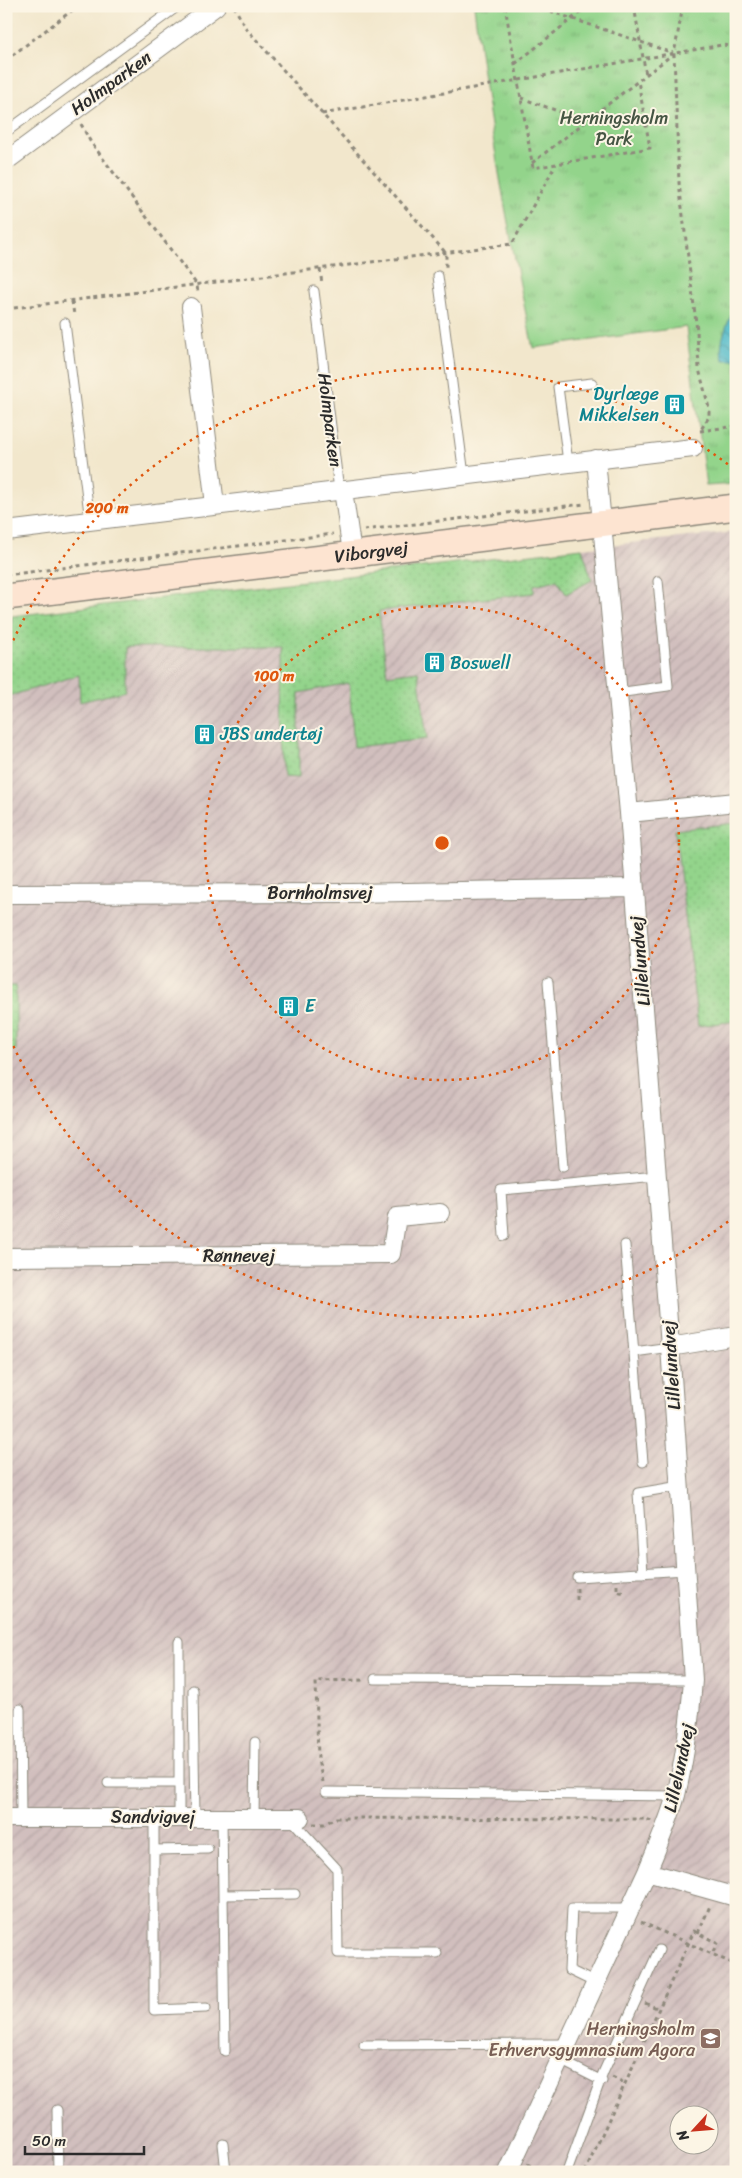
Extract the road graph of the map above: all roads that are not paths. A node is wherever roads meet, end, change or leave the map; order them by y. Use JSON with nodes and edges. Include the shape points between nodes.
{"nodes":[{"id":1,"x":178,"y":6,"type":"edge"},
{"id":2,"x":216,"y":6,"type":"edge"},
{"id":3,"x":6,"y":132,"type":"edge"},
{"id":4,"x":6,"y":161,"type":"edge"},
{"id":5,"x":438,"y":276,"type":"road end"},
{"id":6,"x":314,"y":291,"type":"dead end"},
{"id":7,"x":191,"y":308,"type":"road end"},
{"id":8,"x":65,"y":323,"type":"dead end"},
{"id":9,"x":592,"y":383,"type":"dead end"},
{"id":10,"x":692,"y":448,"type":"road end"},
{"id":11,"x":596,"y":459,"type":"junction"},
{"id":12,"x":568,"y":462,"type":"junction"},
{"id":13,"x":464,"y":475,"type":"junction"},
{"id":14,"x":341,"y":490,"type":"junction"},
{"id":15,"x":215,"y":505,"type":"junction"},
{"id":16,"x":736,"y":507,"type":"edge"},
{"id":17,"x":90,"y":521,"type":"junction"},
{"id":18,"x":602,"y":523,"type":"junction"},
{"id":19,"x":6,"y":531,"type":"edge"},
{"id":20,"x":351,"y":542,"type":"junction"},
{"id":21,"x":658,"y":581,"type":"dead end"},
{"id":22,"x":6,"y":597,"type":"edge"},
{"id":23,"x":618,"y":692,"type":"junction"},
{"id":24,"x":736,"y":802,"type":"edge"},
{"id":25,"x":628,"y":813,"type":"junction"},
{"id":26,"x":634,"y":888,"type":"junction"},
{"id":27,"x":6,"y":894,"type":"edge"},
{"id":28,"x":548,"y":982,"type":"dead end"},
{"id":29,"x":563,"y":1167,"type":"dead end"},
{"id":30,"x":657,"y":1176,"type":"junction"},
{"id":31,"x":440,"y":1214,"type":"dead end"},
{"id":32,"x":504,"y":1236,"type":"dead end"},
{"id":33,"x":625,"y":1245,"type":"dead end"},
{"id":34,"x":6,"y":1257,"type":"edge"},
{"id":35,"x":736,"y":1336,"type":"edge"},
{"id":36,"x":670,"y":1348,"type":"junction"},
{"id":37,"x":634,"y":1352,"type":"junction"},
{"id":38,"x":643,"y":1462,"type":"dead end"},
{"id":39,"x":680,"y":1486,"type":"junction"},
{"id":40,"x":685,"y":1570,"type":"junction"},
{"id":41,"x":643,"y":1573,"type":"junction"},
{"id":42,"x":576,"y":1577,"type":"dead end"},
{"id":43,"x":179,"y":1642,"type":"dead end"},
{"id":44,"x":374,"y":1679,"type":"road end"},
{"id":45,"x":693,"y":1680,"type":"junction"},
{"id":46,"x":193,"y":1690,"type":"dead end"},
{"id":47,"x":20,"y":1709,"type":"dead end"},
{"id":48,"x":255,"y":1742,"type":"dead end"},
{"id":49,"x":108,"y":1783,"type":"dead end"},
{"id":50,"x":179,"y":1783,"type":"junction"},
{"id":51,"x":326,"y":1792,"type":"road end"},
{"id":52,"x":676,"y":1796,"type":"junction"},
{"id":53,"x":187,"y":1817,"type":"junction"},
{"id":54,"x":222,"y":1817,"type":"junction"},
{"id":55,"x":14,"y":1818,"type":"edge"},
{"id":56,"x":154,"y":1818,"type":"junction"},
{"id":57,"x":254,"y":1818,"type":"junction"},
{"id":58,"x":295,"y":1818,"type":"joint"},
{"id":59,"x":154,"y":1850,"type":"junction"},
{"id":60,"x":208,"y":1850,"type":"dead end"},
{"id":61,"x":647,"y":1872,"type":"junction"},
{"id":62,"x":295,"y":1894,"type":"dead end"},
{"id":63,"x":223,"y":1895,"type":"junction"},
{"id":64,"x":736,"y":1897,"type":"edge"},
{"id":65,"x":628,"y":1912,"type":"junction"},
{"id":66,"x":658,"y":1950,"type":"dead end"},
{"id":67,"x":437,"y":1953,"type":"dead end"},
{"id":68,"x":596,"y":1983,"type":"junction"},
{"id":69,"x":206,"y":2008,"type":"dead end"},
{"id":70,"x":567,"y":2044,"type":"junction"},
{"id":71,"x":364,"y":2045,"type":"dead end"},
{"id":72,"x":225,"y":2051,"type":"dead end"},
{"id":73,"x":560,"y":2060,"type":"junction"},
{"id":74,"x":602,"y":2081,"type":"junction"},
{"id":75,"x":57,"y":2110,"type":"dead end"},
{"id":76,"x":223,"y":2144,"type":"dead end"},
{"id":77,"x":58,"y":2172,"type":"edge"},
{"id":78,"x":226,"y":2172,"type":"edge"},
{"id":79,"x":508,"y":2172,"type":"edge"},
{"id":80,"x":567,"y":2172,"type":"edge"}],
"edges":[{"from":1,"to":3,"type":"lane"},
{"from":2,"to":4,"type":"street","name":"Holmparken"},
{"from":5,"to":13,"type":"lane"},
{"from":6,"to":14,"type":"lane","name":"Holmparken"},
{"from":7,"to":15,"type":"street"},
{"from":8,"to":17,"type":"lane"},
{"from":9,"to":12,"type":"lane","via":[[558,387]]},
{"from":10,"to":11,"type":"street","name":"Holmparken"},
{"from":11,"to":12,"type":"street","name":"Holmparken"},
{"from":11,"to":18,"type":"street"},
{"from":12,"to":13,"type":"street","name":"Holmparken"},
{"from":13,"to":14,"type":"street","name":"Holmparken"},
{"from":14,"to":15,"type":"street","name":"Holmparken"},
{"from":14,"to":20,"type":"street","name":"Holmparken"},
{"from":15,"to":17,"type":"street","name":"Holmparken"},
{"from":16,"to":18,"type":"street","name":"Viborgvej"},
{"from":17,"to":19,"type":"street","name":"Holmparken"},
{"from":18,"to":20,"type":"street","name":"Viborgvej"},
{"from":18,"to":23,"type":"street","name":"Lillelundvej"},
{"from":20,"to":22,"type":"street","name":"Viborgvej"},
{"from":21,"to":23,"type":"lane","via":[[668,686]]},
{"from":23,"to":25,"type":"street","name":"Lillelundvej"},
{"from":24,"to":25,"type":"street"},
{"from":25,"to":26,"type":"street","name":"Lillelundvej"},
{"from":26,"to":27,"type":"street","name":"Bornholmsvej"},
{"from":26,"to":30,"type":"street","name":"Lillelundvej"},
{"from":28,"to":29,"type":"lane"},
{"from":30,"to":32,"type":"lane","via":[[501,1190]]},
{"from":30,"to":36,"type":"street","name":"Lillelundvej"},
{"from":31,"to":34,"type":"street","name":"Rønnevej","via":[[397,1217],[391,1254]]},
{"from":33,"to":37,"type":"lane"},
{"from":35,"to":36,"type":"street"},
{"from":36,"to":37,"type":"lane"},
{"from":36,"to":39,"type":"street","name":"Lillelundvej"},
{"from":37,"to":38,"type":"lane"},
{"from":39,"to":40,"type":"street","name":"Lillelundvej"},
{"from":39,"to":41,"type":"lane","via":[[638,1493]]},
{"from":40,"to":41,"type":"lane"},
{"from":40,"to":45,"type":"street","name":"Lillelundvej"},
{"from":41,"to":42,"type":"lane"},
{"from":43,"to":50,"type":"lane"},
{"from":44,"to":45,"type":"lane"},
{"from":45,"to":52,"type":"street","name":"Lillelundvej","via":[[690,1718]]},
{"from":46,"to":53,"type":"lane"},
{"from":47,"to":55,"type":"lane"},
{"from":48,"to":57,"type":"lane"},
{"from":49,"to":50,"type":"lane"},
{"from":50,"to":53,"type":"lane"},
{"from":51,"to":52,"type":"lane"},
{"from":52,"to":61,"type":"street","name":"Lillelundvej"},
{"from":53,"to":54,"type":"street","name":"Sandvigvej"},
{"from":53,"to":56,"type":"street","name":"Sandvigvej"},
{"from":54,"to":57,"type":"street","name":"Sandvigvej"},
{"from":54,"to":63,"type":"lane"},
{"from":55,"to":56,"type":"street","name":"Sandvigvej"},
{"from":56,"to":59,"type":"lane"},
{"from":57,"to":58,"type":"street","name":"Sandvigvej"},
{"from":58,"to":67,"type":"lane","via":[[337,1870],[338,1953]]},
{"from":59,"to":60,"type":"lane"},
{"from":59,"to":69,"type":"lane","via":[[154,2010]]},
{"from":61,"to":64,"type":"street"},
{"from":61,"to":65,"type":"street","name":"Lillelundvej"},
{"from":62,"to":63,"type":"lane"},
{"from":63,"to":72,"type":"lane"},
{"from":65,"to":68,"type":"street","name":"Lillelundvej"},
{"from":65,"to":68,"type":"lane","via":[[572,1908],[569,1970]]},
{"from":66,"to":74,"type":"lane"},
{"from":68,"to":70,"type":"street","name":"Lillelundvej"},
{"from":70,"to":71,"type":"lane"},
{"from":70,"to":73,"type":"street","name":"Lillelundvej"},
{"from":73,"to":74,"type":"lane"},
{"from":73,"to":79,"type":"street","name":"Lillelundvej"},
{"from":74,"to":80,"type":"lane"},
{"from":75,"to":77,"type":"lane"},
{"from":76,"to":78,"type":"lane"}]}
